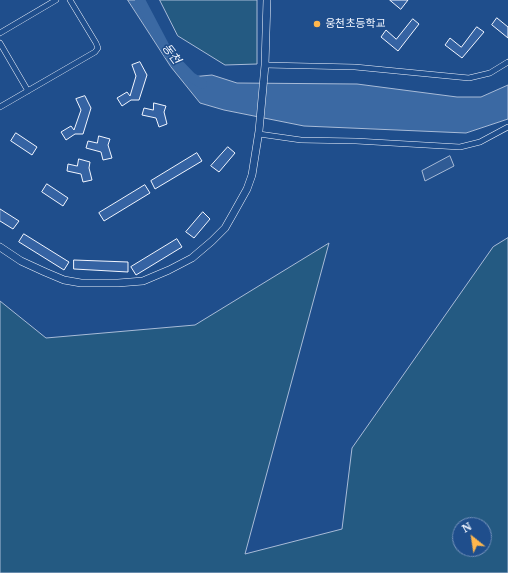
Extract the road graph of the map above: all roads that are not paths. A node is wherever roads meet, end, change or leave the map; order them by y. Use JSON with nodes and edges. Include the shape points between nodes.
{"nodes":[{"id":1,"x":56,"y":0,"type":"edge"},
{"id":2,"x":70,"y":0,"type":"edge"},
{"id":3,"x":267,"y":0,"type":"edge"},
{"id":4,"x":0,"y":33,"type":"edge"},
{"id":5,"x":0,"y":43,"type":"edge"},
{"id":6,"x":508,"y":62,"type":"edge"},
{"id":7,"x":265,"y":65,"type":"junction"},
{"id":8,"x":28,"y":91,"type":"junction"},
{"id":9,"x":0,"y":107,"type":"edge"},
{"id":10,"x":508,"y":127,"type":"edge"},
{"id":11,"x":259,"y":132,"type":"junction"},
{"id":12,"x":0,"y":247,"type":"edge"}],
"edges":[{"from":1,"to":4,"type":"street"},
{"from":2,"to":8,"type":"street","via":[[98,48]]},
{"from":3,"to":7,"type":"street"},
{"from":5,"to":8,"type":"street"},
{"from":6,"to":7,"type":"street","via":[[490,73],[469,78],[354,67]]},
{"from":7,"to":11,"type":"street"},
{"from":8,"to":9,"type":"street"},
{"from":10,"to":11,"type":"street","via":[[480,142],[460,147],[301,140]]},
{"from":11,"to":12,"type":"street","via":[[252,175],[225,228],[192,258],[169,270],[143,280],[81,283],[64,280],[45,272],[21,261]]}]}
